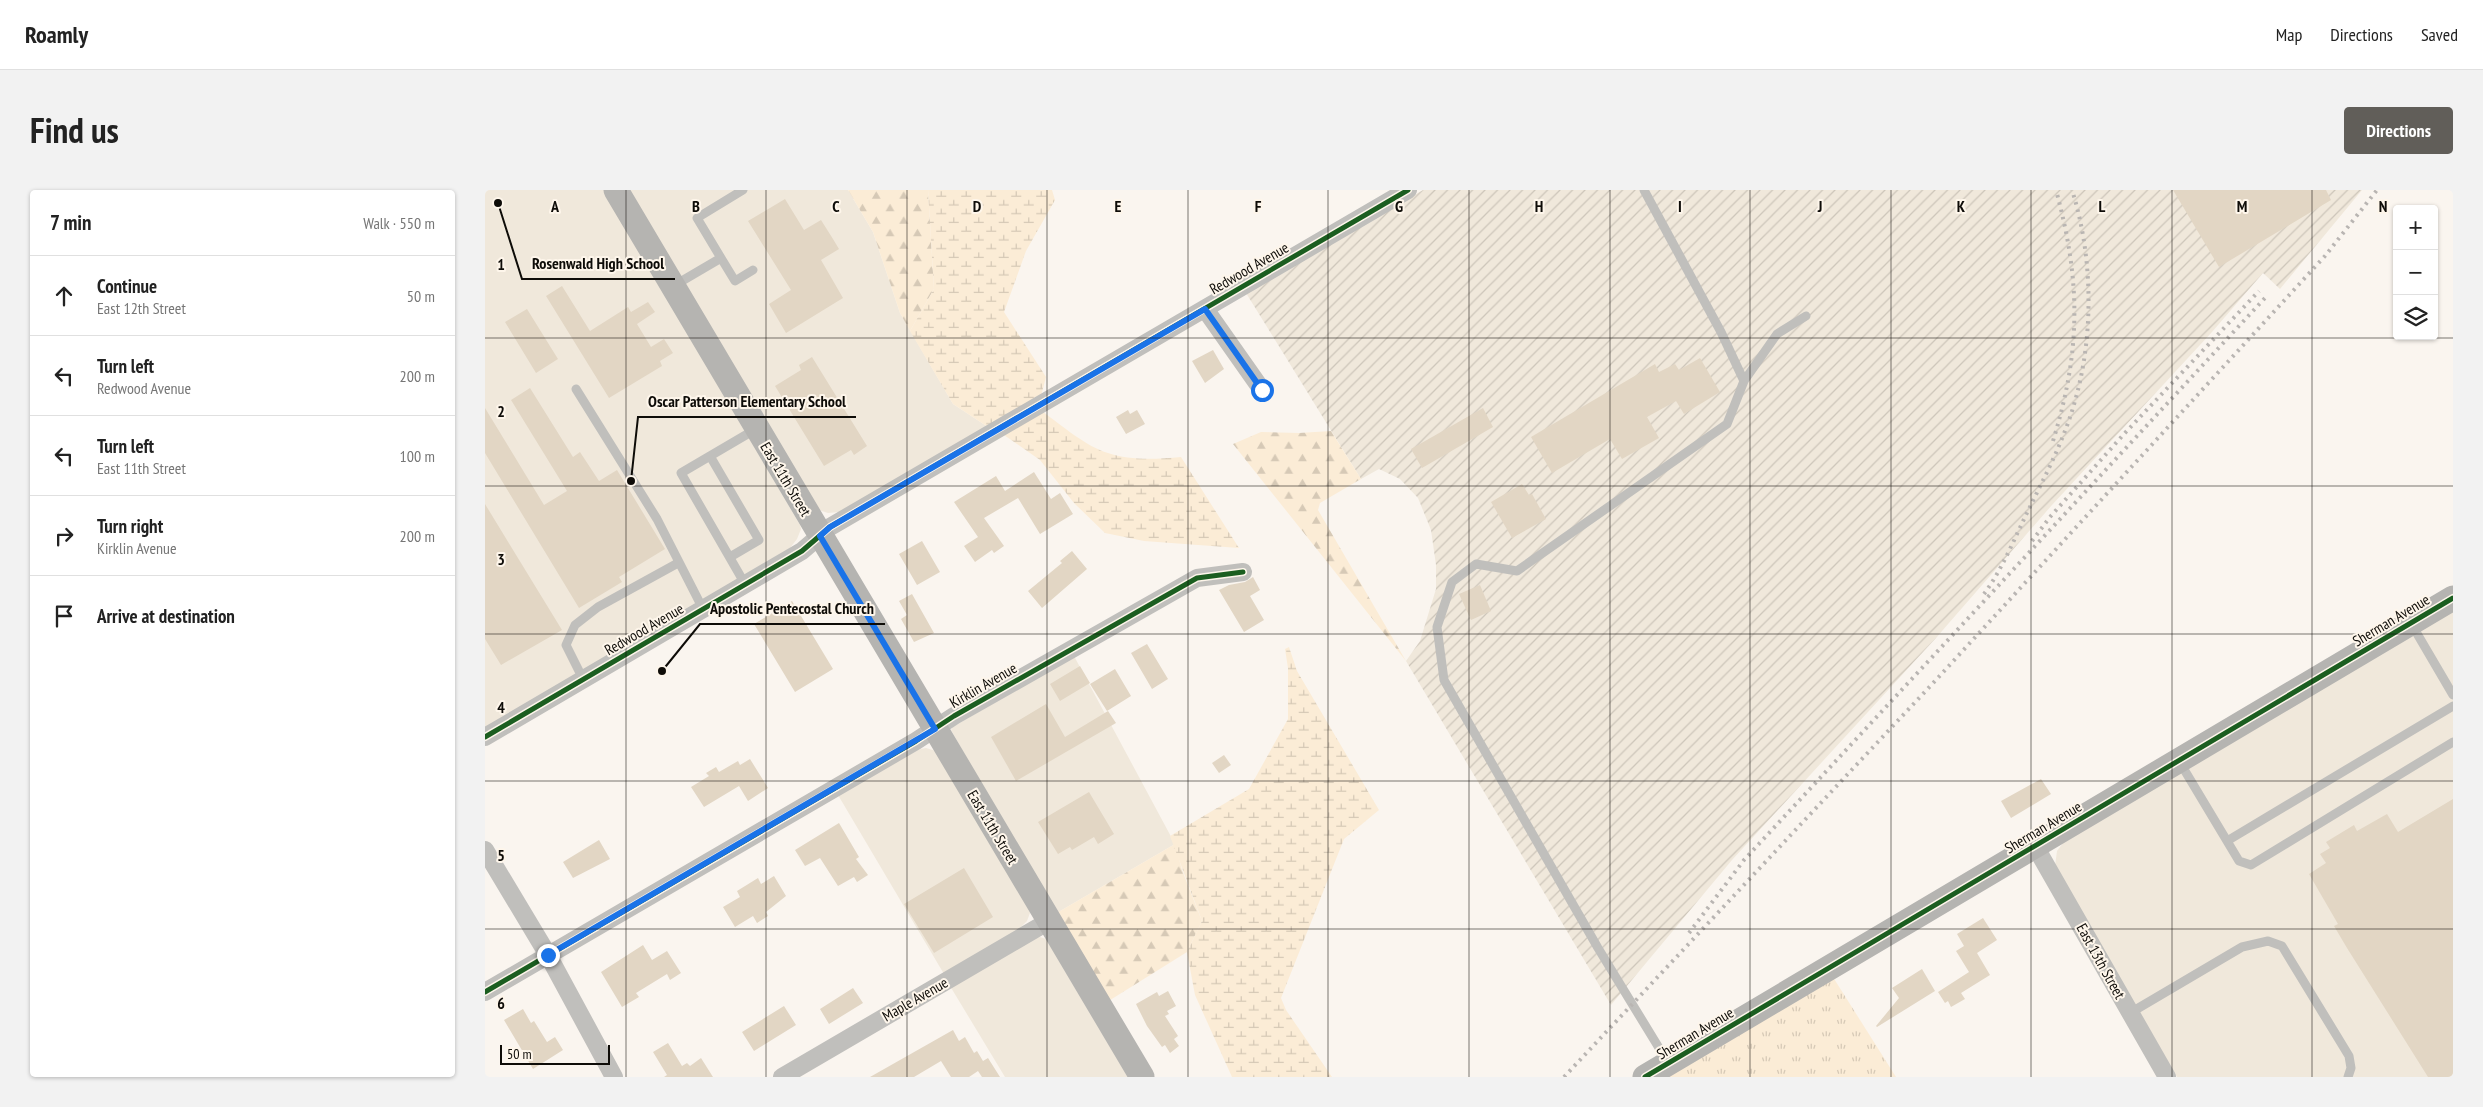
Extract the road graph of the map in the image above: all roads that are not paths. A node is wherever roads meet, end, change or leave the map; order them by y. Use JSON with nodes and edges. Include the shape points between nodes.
{"nodes":[{"id":1,"x":616,"y":190,"type":"edge"},
{"id":2,"x":743,"y":190,"type":"edge"},
{"id":3,"x":1409,"y":190,"type":"edge"},
{"id":4,"x":1644,"y":190,"type":"edge"},
{"id":5,"x":721,"y":258,"type":"junction"},
{"id":6,"x":753,"y":270,"type":"dead end"},
{"id":7,"x":672,"y":287,"type":"junction"},
{"id":8,"x":1205,"y":309,"type":"junction"},
{"id":9,"x":1806,"y":316,"type":"dead end"},
{"id":10,"x":1744,"y":381,"type":"junction"},
{"id":11,"x":576,"y":389,"type":"dead end"},
{"id":12,"x":1262,"y":390,"type":"dead end"},
{"id":13,"x":756,"y":429,"type":"junction"},
{"id":14,"x":710,"y":456,"type":"junction"},
{"id":15,"x":820,"y":536,"type":"junction"},
{"id":16,"x":730,"y":557,"type":"junction"},
{"id":17,"x":678,"y":563,"type":"junction"},
{"id":18,"x":1243,"y":572,"type":"dead end"},
{"id":19,"x":745,"y":584,"type":"junction"},
{"id":20,"x":2453,"y":598,"type":"edge"},
{"id":21,"x":703,"y":609,"type":"junction"},
{"id":22,"x":2410,"y":623,"type":"junction"},
{"id":23,"x":583,"y":679,"type":"junction"},
{"id":24,"x":2453,"y":696,"type":"edge"},
{"id":25,"x":2453,"y":706,"type":"edge"},
{"id":26,"x":935,"y":729,"type":"junction"},
{"id":27,"x":485,"y":737,"type":"edge"},
{"id":28,"x":2453,"y":742,"type":"edge"},
{"id":29,"x":2179,"y":760,"type":"junction"},
{"id":30,"x":2227,"y":840,"type":"junction"},
{"id":31,"x":2035,"y":846,"type":"junction"},
{"id":32,"x":485,"y":850,"type":"edge"},
{"id":33,"x":1049,"y":921,"type":"junction"},
{"id":34,"x":548,"y":955,"type":"junction"},
{"id":35,"x":485,"y":992,"type":"edge"},
{"id":36,"x":2130,"y":1013,"type":"junction"},
{"id":37,"x":1668,"y":1063,"type":"junction"},
{"id":38,"x":615,"y":1077,"type":"edge"},
{"id":39,"x":782,"y":1077,"type":"edge"},
{"id":40,"x":1141,"y":1077,"type":"edge"},
{"id":41,"x":1645,"y":1077,"type":"edge"},
{"id":42,"x":2167,"y":1077,"type":"edge"},
{"id":43,"x":2348,"y":1077,"type":"edge"}],
"edges":[{"from":1,"to":7,"type":"main road","name":"East 11th Street"},
{"from":2,"to":5,"type":"lane","via":[[697,218]]},
{"from":3,"to":8,"type":"street","name":"Redwood Avenue"},
{"from":4,"to":10,"type":"lane"},
{"from":5,"to":6,"type":"lane","via":[[735,281]]},
{"from":5,"to":7,"type":"lane"},
{"from":7,"to":13,"type":"main road","name":"East 11th Street"},
{"from":8,"to":12,"type":"street"},
{"from":8,"to":15,"type":"street","name":"Redwood Avenue","via":[[830,527]]},
{"from":9,"to":10,"type":"lane","via":[[1777,334]]},
{"from":10,"to":37,"type":"lane","via":[[1727,424],[1517,571],[1476,564],[1451,582],[1437,627],[1444,680]]},
{"from":11,"to":17,"type":"lane","via":[[657,519]]},
{"from":13,"to":14,"type":"lane"},
{"from":13,"to":15,"type":"main road","name":"East 11th Street"},
{"from":14,"to":16,"type":"lane","via":[[681,473]]},
{"from":14,"to":16,"type":"lane","via":[[759,540]]},
{"from":15,"to":19,"type":"street","name":"Redwood Avenue","via":[[803,552]]},
{"from":15,"to":26,"type":"main road","name":"East 11th Street"},
{"from":16,"to":19,"type":"lane"},
{"from":17,"to":21,"type":"lane"},
{"from":17,"to":23,"type":"lane","via":[[598,607],[575,625],[566,645]]},
{"from":18,"to":26,"type":"street","name":"Kirklin Avenue","via":[[1197,578]]},
{"from":19,"to":21,"type":"street","name":"Redwood Avenue"},
{"from":20,"to":22,"type":"main road","name":"Sherman Avenue"},
{"from":21,"to":23,"type":"street","name":"Redwood Avenue"},
{"from":22,"to":24,"type":"lane"},
{"from":22,"to":29,"type":"main road","name":"Sherman Avenue"},
{"from":23,"to":27,"type":"street","name":"Redwood Avenue"},
{"from":25,"to":30,"type":"lane"},
{"from":26,"to":33,"type":"main road","name":"East 11th Street"},
{"from":26,"to":34,"type":"street","name":"Kirklin Avenue"},
{"from":28,"to":30,"type":"lane","via":[[2251,865],[2239,861]]},
{"from":29,"to":30,"type":"lane"},
{"from":29,"to":31,"type":"main road","name":"Sherman Avenue"},
{"from":31,"to":36,"type":"street","name":"East 13th Street"},
{"from":31,"to":37,"type":"main road","name":"Sherman Avenue"},
{"from":32,"to":34,"type":"street"},
{"from":33,"to":39,"type":"street","name":"Maple Avenue"},
{"from":33,"to":40,"type":"main road","name":"East 11th Street"},
{"from":34,"to":35,"type":"street","name":"Kirklin Avenue"},
{"from":34,"to":38,"type":"street"},
{"from":36,"to":42,"type":"street","name":"East 13th Street"},
{"from":36,"to":43,"type":"lane","via":[[2242,947],[2268,942],[2282,946],[2349,1056],[2351,1068]]},
{"from":37,"to":41,"type":"main road","name":"Sherman Avenue"}]}
